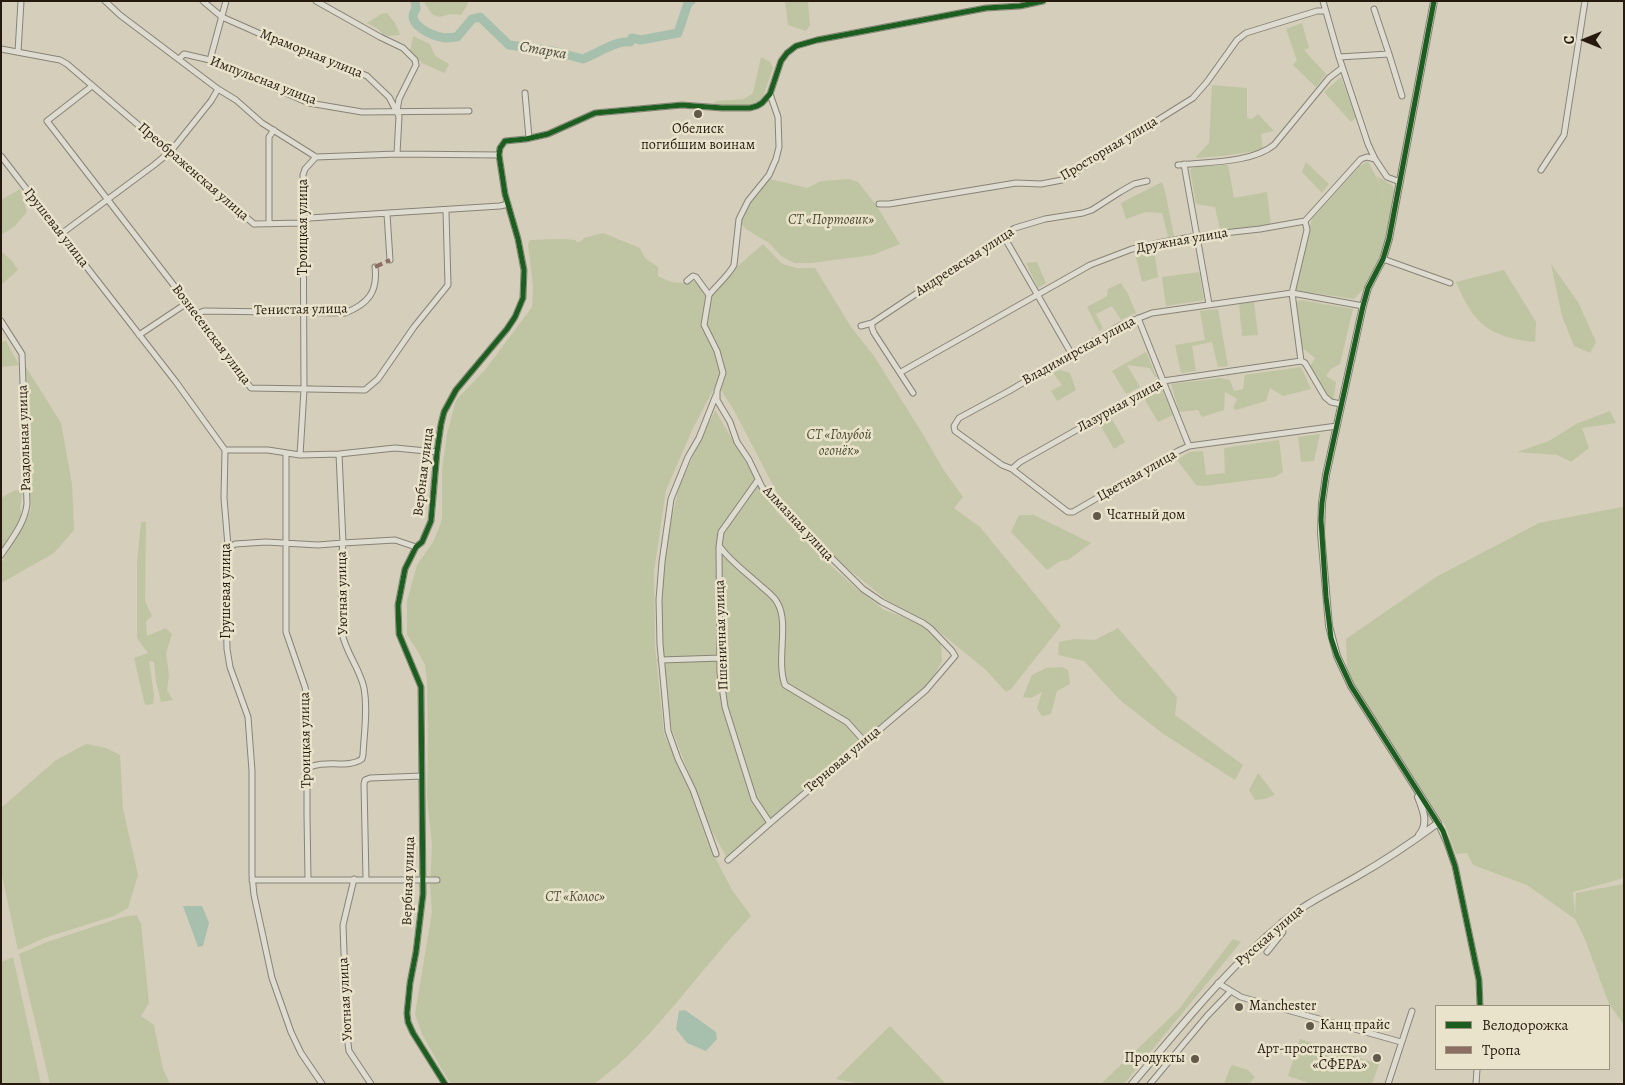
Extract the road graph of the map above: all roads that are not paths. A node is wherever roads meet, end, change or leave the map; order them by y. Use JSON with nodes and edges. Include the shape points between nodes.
{"nodes":[{"id":1,"x":21,"y":1,"type":"edge"},
{"id":2,"x":105,"y":1,"type":"edge"},
{"id":3,"x":203,"y":1,"type":"edge"},
{"id":4,"x":226,"y":1,"type":"edge"},
{"id":5,"x":316,"y":1,"type":"edge"},
{"id":6,"x":1043,"y":1,"type":"edge"},
{"id":7,"x":1323,"y":1,"type":"edge"},
{"id":8,"x":1434,"y":1,"type":"edge"},
{"id":9,"x":1585,"y":1,"type":"edge"},
{"id":10,"x":1374,"y":9,"type":"dead end"},
{"id":11,"x":1324,"y":11,"type":"junction"},
{"id":12,"x":222,"y":17,"type":"junction"},
{"id":13,"x":1,"y":49,"type":"edge"},
{"id":14,"x":18,"y":52,"type":"junction"},
{"id":15,"x":1388,"y":54,"type":"junction"},
{"id":16,"x":1339,"y":57,"type":"junction"},
{"id":17,"x":179,"y":59,"type":"junction"},
{"id":18,"x":210,"y":60,"type":"junction"},
{"id":19,"x":1342,"y":68,"type":"junction"},
{"id":20,"x":92,"y":86,"type":"junction"},
{"id":21,"x":218,"y":89,"type":"junction"},
{"id":22,"x":525,"y":93,"type":"dead end"},
{"id":23,"x":770,"y":94,"type":"junction"},
{"id":24,"x":1402,"y":96,"type":"dead end"},
{"id":25,"x":397,"y":111,"type":"junction"},
{"id":26,"x":469,"y":111,"type":"dead end"},
{"id":27,"x":274,"y":130,"type":"junction"},
{"id":28,"x":529,"y":138,"type":"junction"},
{"id":29,"x":171,"y":151,"type":"junction"},
{"id":30,"x":397,"y":154,"type":"junction"},
{"id":31,"x":499,"y":154,"type":"junction"},
{"id":32,"x":1,"y":156,"type":"edge"},
{"id":33,"x":316,"y":157,"type":"junction"},
{"id":34,"x":1375,"y":158,"type":"junction"},
{"id":35,"x":1541,"y":170,"type":"dead end"},
{"id":36,"x":1147,"y":181,"type":"dead end"},
{"id":37,"x":1400,"y":182,"type":"junction"},
{"id":38,"x":107,"y":200,"type":"junction"},
{"id":39,"x":508,"y":204,"type":"junction"},
{"id":40,"x":879,"y":204,"type":"dead end"},
{"id":41,"x":446,"y":210,"type":"junction"},
{"id":42,"x":387,"y":214,"type":"junction"},
{"id":43,"x":1305,"y":221,"type":"junction"},
{"id":44,"x":303,"y":223,"type":"junction"},
{"id":45,"x":269,"y":224,"type":"junction"},
{"id":46,"x":61,"y":234,"type":"junction"},
{"id":47,"x":1003,"y":235,"type":"junction"},
{"id":48,"x":1197,"y":236,"type":"junction"},
{"id":49,"x":1383,"y":259,"type":"junction"},
{"id":50,"x":390,"y":260,"type":"dead end"},
{"id":51,"x":375,"y":267,"type":"dead end"},
{"id":52,"x":687,"y":280,"type":"dead end"},
{"id":53,"x":1450,"y":284,"type":"dead end"},
{"id":54,"x":1292,"y":292,"type":"junction"},
{"id":55,"x":709,"y":295,"type":"junction"},
{"id":56,"x":1038,"y":295,"type":"junction"},
{"id":57,"x":187,"y":303,"type":"junction"},
{"id":58,"x":1209,"y":304,"type":"junction"},
{"id":59,"x":1363,"y":306,"type":"junction"},
{"id":60,"x":303,"y":312,"type":"junction"},
{"id":61,"x":196,"y":314,"type":"junction"},
{"id":62,"x":1138,"y":318,"type":"junction"},
{"id":63,"x":1,"y":321,"type":"edge"},
{"id":64,"x":872,"y":323,"type":"junction"},
{"id":65,"x":861,"y":326,"type":"dead end"},
{"id":66,"x":139,"y":335,"type":"junction"},
{"id":67,"x":1071,"y":354,"type":"junction"},
{"id":68,"x":892,"y":359,"type":"junction"},
{"id":69,"x":1301,"y":361,"type":"junction"},
{"id":70,"x":886,"y":363,"type":"dead end"},
{"id":71,"x":901,"y":372,"type":"junction"},
{"id":72,"x":1163,"y":381,"type":"junction"},
{"id":73,"x":304,"y":390,"type":"junction"},
{"id":74,"x":913,"y":393,"type":"dead end"},
{"id":75,"x":717,"y":394,"type":"junction"},
{"id":76,"x":1342,"y":404,"type":"junction"},
{"id":77,"x":1337,"y":426,"type":"junction"},
{"id":78,"x":1189,"y":446,"type":"junction"},
{"id":79,"x":225,"y":450,"type":"junction"},
{"id":80,"x":437,"y":452,"type":"junction"},
{"id":81,"x":286,"y":453,"type":"junction"},
{"id":82,"x":339,"y":454,"type":"junction"},
{"id":83,"x":300,"y":455,"type":"junction"},
{"id":84,"x":1012,"y":469,"type":"junction"},
{"id":85,"x":758,"y":480,"type":"junction"},
{"id":86,"x":343,"y":543,"type":"junction"},
{"id":87,"x":286,"y":544,"type":"junction"},
{"id":88,"x":416,"y":547,"type":"junction"},
{"id":89,"x":719,"y":547,"type":"junction"},
{"id":90,"x":229,"y":548,"type":"junction"},
{"id":91,"x":1,"y":555,"type":"edge"},
{"id":92,"x":954,"y":654,"type":"joint"},
{"id":93,"x":721,"y":658,"type":"junction"},
{"id":94,"x":661,"y":660,"type":"junction"},
{"id":95,"x":865,"y":742,"type":"junction"},
{"id":96,"x":308,"y":768,"type":"junction"},
{"id":97,"x":422,"y":776,"type":"junction"},
{"id":98,"x":1413,"y":784,"type":"junction"},
{"id":99,"x":770,"y":823,"type":"junction"},
{"id":100,"x":1438,"y":823,"type":"junction"},
{"id":101,"x":1413,"y":842,"type":"junction"},
{"id":102,"x":716,"y":854,"type":"dead end"},
{"id":103,"x":728,"y":860,"type":"dead end"},
{"id":104,"x":354,"y":879,"type":"junction"},
{"id":105,"x":366,"y":879,"type":"junction"},
{"id":106,"x":252,"y":880,"type":"junction"},
{"id":107,"x":308,"y":880,"type":"junction"},
{"id":108,"x":437,"y":880,"type":"dead end"},
{"id":109,"x":422,"y":881,"type":"junction"},
{"id":110,"x":1282,"y":922,"type":"junction"},
{"id":111,"x":1267,"y":952,"type":"dead end"},
{"id":112,"x":1218,"y":983,"type":"junction"},
{"id":113,"x":1231,"y":991,"type":"junction"},
{"id":114,"x":1480,"y":1005,"type":"edge"},
{"id":115,"x":1412,"y":1011,"type":"dead end"},
{"id":116,"x":1401,"y":1042,"type":"junction"},
{"id":117,"x":1477,"y":1070,"type":"edge"},
{"id":118,"x":322,"y":1084,"type":"edge"},
{"id":119,"x":371,"y":1084,"type":"edge"},
{"id":120,"x":445,"y":1084,"type":"edge"},
{"id":121,"x":1132,"y":1084,"type":"edge"},
{"id":122,"x":1150,"y":1084,"type":"edge"},
{"id":123,"x":1388,"y":1084,"type":"edge"},
{"id":124,"x":1476,"y":1084,"type":"edge"}],
"edges":[{"from":1,"to":14,"type":"street"},
{"from":2,"to":17,"type":"street"},
{"from":3,"to":12,"type":"street","name":"Мраморная улица"},
{"from":4,"to":12,"type":"street"},
{"from":5,"to":25,"type":"street","via":[[403,48],[415,60],[416,65],[399,98]]},
{"from":6,"to":23,"type":"street","via":[[986,8],[796,46],[781,61]]},
{"from":7,"to":11,"type":"street"},
{"from":8,"to":37,"type":"street"},
{"from":9,"to":35,"type":"street","via":[[1564,135]]},
{"from":10,"to":15,"type":"street"},
{"from":11,"to":16,"type":"street"},
{"from":11,"to":40,"type":"street","name":"Просторная улица","via":[[1246,33],[1237,40],[1193,98],[1062,180],[1041,184],[1016,182]]},
{"from":12,"to":18,"type":"street"},
{"from":12,"to":25,"type":"street","name":"Мраморная улица","via":[[367,76],[389,97]]},
{"from":13,"to":14,"type":"street","name":"Преображенская улица"},
{"from":14,"to":20,"type":"street","name":"Преображенская улица","via":[[60,60]]},
{"from":15,"to":16,"type":"street"},
{"from":15,"to":24,"type":"street"},
{"from":16,"to":19,"type":"street"},
{"from":17,"to":18,"type":"street","name":"Импульсная улица","via":[[184,54]]},
{"from":17,"to":21,"type":"street"},
{"from":18,"to":25,"type":"street","name":"Импульсная улица","via":[[309,103],[362,112]]},
{"from":19,"to":34,"type":"street"},
{"from":19,"to":48,"type":"street","via":[[1329,78],[1267,150],[1233,159],[1181,165]]},
{"from":20,"to":29,"type":"street","name":"Преображенская улица"},
{"from":20,"to":38,"type":"street","name":"Вознесенская улица","via":[[47,121]]},
{"from":21,"to":27,"type":"street"},
{"from":21,"to":29,"type":"street"},
{"from":22,"to":28,"type":"street"},
{"from":23,"to":28,"type":"street","via":[[750,108],[682,105],[595,113],[548,134]]},
{"from":23,"to":55,"type":"street","via":[[779,125],[776,159],[739,219],[734,266]]},
{"from":25,"to":26,"type":"street","name":"Импульсная улица"},
{"from":25,"to":30,"type":"street"},
{"from":27,"to":33,"type":"street"},
{"from":27,"to":45,"type":"street","via":[[270,137]]},
{"from":28,"to":31,"type":"street","via":[[505,141]]},
{"from":29,"to":38,"type":"street"},
{"from":29,"to":45,"type":"street","name":"Преображенская улица","via":[[254,224]]},
{"from":30,"to":31,"type":"street"},
{"from":30,"to":33,"type":"street"},
{"from":31,"to":39,"type":"street","name":"Вербная улица"},
{"from":32,"to":46,"type":"street","name":"Грушевая улица"},
{"from":33,"to":44,"type":"street","name":"Троицкая улица","via":[[303,175]]},
{"from":34,"to":37,"type":"street","via":[[1387,177]]},
{"from":34,"to":43,"type":"street","via":[[1361,159]]},
{"from":36,"to":47,"type":"street","name":"Андреевская улица","via":[[1120,192],[1092,210],[1045,219]]},
{"from":37,"to":49,"type":"street"},
{"from":38,"to":46,"type":"street"},
{"from":38,"to":57,"type":"street","name":"Вознесенская улица"},
{"from":39,"to":41,"type":"street","name":"Преображенская улица"},
{"from":39,"to":80,"type":"street","name":"Вербная улица","via":[[524,270],[523,298],[507,329],[450,400],[441,424]]},
{"from":41,"to":42,"type":"street","name":"Преображенская улица"},
{"from":41,"to":73,"type":"street","name":"Вознесенская улица","via":[[448,285],[378,379],[365,390]]},
{"from":42,"to":44,"type":"street","name":"Преображенская улица","via":[[309,218]]},
{"from":42,"to":50,"type":"street"},
{"from":43,"to":48,"type":"street","name":"Дружная улица"},
{"from":43,"to":54,"type":"street","via":[[1307,230]]},
{"from":44,"to":45,"type":"street","name":"Преображенская улица"},
{"from":44,"to":60,"type":"street","name":"Троицкая улица"},
{"from":46,"to":66,"type":"street","name":"Грушевая улица"},
{"from":47,"to":56,"type":"street"},
{"from":47,"to":64,"type":"street","name":"Андреевская улица"},
{"from":48,"to":56,"type":"street","name":"Дружная улица","via":[[1132,249],[1107,258]]},
{"from":48,"to":58,"type":"street"},
{"from":49,"to":53,"type":"street"},
{"from":49,"to":59,"type":"street","via":[[1371,278]]},
{"from":51,"to":60,"type":"street","name":"Тенистая улица","via":[[376,280],[370,298],[357,308],[346,312]]},
{"from":52,"to":55,"type":"street","via":[[696,277]]},
{"from":54,"to":58,"type":"street","name":"Владимирская улица"},
{"from":54,"to":59,"type":"street","name":"Владимирская улица"},
{"from":54,"to":69,"type":"street"},
{"from":55,"to":75,"type":"street","via":[[704,325],[717,351],[723,373]]},
{"from":56,"to":67,"type":"street"},
{"from":56,"to":71,"type":"street","name":"Дружная улица"},
{"from":57,"to":61,"type":"street","name":"Вознесенская улица"},
{"from":57,"to":66,"type":"street"},
{"from":58,"to":62,"type":"street","name":"Владимирская улица"},
{"from":59,"to":76,"type":"street"},
{"from":60,"to":61,"type":"street","name":"Тенистая улица","via":[[204,311]]},
{"from":60,"to":73,"type":"street","name":"Троицкая улица"},
{"from":61,"to":73,"type":"street","name":"Вознесенская улица","via":[[251,388]]},
{"from":62,"to":67,"type":"street","name":"Владимирская улица"},
{"from":62,"to":72,"type":"street"},
{"from":63,"to":91,"type":"street","name":"Раздольная улица","via":[[22,354],[27,511]]},
{"from":64,"to":65,"type":"street","name":"Андреевская улица"},
{"from":64,"to":68,"type":"street","via":[[874,333]]},
{"from":66,"to":79,"type":"street","name":"Грушевая улица"},
{"from":67,"to":84,"type":"street","name":"Владимирская улица","via":[[959,418],[954,426],[955,431]]},
{"from":68,"to":70,"type":"street"},
{"from":68,"to":71,"type":"street"},
{"from":69,"to":72,"type":"street","name":"Лазурная улица"},
{"from":69,"to":76,"type":"street","via":[[1325,397]]},
{"from":71,"to":74,"type":"street"},
{"from":72,"to":78,"type":"street"},
{"from":72,"to":84,"type":"street","name":"Лазурная улица"},
{"from":73,"to":83,"type":"street","name":"Троицкая улица"},
{"from":75,"to":85,"type":"street","name":"Алмазная улица","via":[[719,406]]},
{"from":75,"to":94,"type":"street","via":[[671,499],[659,590]]},
{"from":76,"to":77,"type":"street"},
{"from":77,"to":78,"type":"street","name":"Цветная улица"},
{"from":77,"to":98,"type":"street","via":[[1323,491],[1321,520],[1331,638],[1350,686]]},
{"from":78,"to":84,"type":"street","name":"Цветная улица","via":[[1073,512],[1068,512]]},
{"from":79,"to":81,"type":"street"},
{"from":79,"to":90,"type":"street","name":"Грушевая улица","via":[[224,498]]},
{"from":80,"to":82,"type":"street","via":[[395,448]]},
{"from":80,"to":88,"type":"street","name":"Вербная улица","via":[[431,521],[422,542]]},
{"from":81,"to":83,"type":"street"},
{"from":81,"to":87,"type":"street","name":"Троицкая улица"},
{"from":82,"to":83,"type":"street"},
{"from":82,"to":86,"type":"street","name":"Уютная улица"},
{"from":85,"to":89,"type":"street","name":"Пшеничная улица","via":[[721,532]]},
{"from":85,"to":92,"type":"street","name":"Алмазная улица","via":[[766,493],[863,590],[923,623]]},
{"from":86,"to":87,"type":"street"},
{"from":86,"to":88,"type":"street","via":[[394,540]]},
{"from":86,"to":96,"type":"street","name":"Уютная улица","via":[[342,634],[364,688],[362,759],[356,763],[317,764]]},
{"from":87,"to":90,"type":"street","via":[[234,544]]},
{"from":87,"to":96,"type":"street","name":"Троицкая улица","via":[[286,632],[307,697]]},
{"from":88,"to":97,"type":"street","name":"Вербная улица","via":[[401,582],[398,617],[399,634],[421,687]]},
{"from":89,"to":93,"type":"street","name":"Пшеничная улица"},
{"from":89,"to":95,"type":"street","via":[[779,605],[782,620],[781,676],[785,685],[847,722]]},
{"from":90,"to":106,"type":"street","name":"Грушевая улица","via":[[226,649],[248,716],[252,771]]},
{"from":92,"to":95,"type":"street","name":"Терновая улица","via":[[926,690]]},
{"from":93,"to":94,"type":"street"},
{"from":93,"to":99,"type":"street","name":"Пшеничная улица","via":[[725,707],[736,745],[754,799]]},
{"from":94,"to":102,"type":"street","via":[[666,720],[672,744]]},
{"from":95,"to":99,"type":"street","name":"Терновая улица"},
{"from":96,"to":107,"type":"street","name":"Троицкая улица"},
{"from":97,"to":105,"type":"street","via":[[365,780]]},
{"from":97,"to":109,"type":"street","name":"Вербная улица"},
{"from":98,"to":100,"type":"street"},
{"from":98,"to":101,"type":"street","via":[[1425,818],[1422,831]]},
{"from":99,"to":103,"type":"street","name":"Терновая улица"},
{"from":100,"to":101,"type":"street","name":"Русская улица"},
{"from":100,"to":114,"type":"street","via":[[1455,866],[1479,980]]},
{"from":101,"to":110,"type":"street","name":"Русская улица","via":[[1308,903]]},
{"from":104,"to":105,"type":"street"},
{"from":104,"to":107,"type":"street"},
{"from":104,"to":119,"type":"street","name":"Уютная улица","via":[[342,925],[348,1044],[349,1051]]},
{"from":105,"to":109,"type":"street"},
{"from":106,"to":107,"type":"street"},
{"from":106,"to":118,"type":"street","name":"Грушевая улица","via":[[272,978],[291,1032]]},
{"from":108,"to":109,"type":"street"},
{"from":109,"to":120,"type":"street","name":"Вербная улица","via":[[408,1022]]},
{"from":110,"to":111,"type":"street","via":[[1283,932]]},
{"from":110,"to":112,"type":"street","name":"Русская улица"},
{"from":112,"to":113,"type":"street"},
{"from":112,"to":121,"type":"street","name":"Русская улица"},
{"from":113,"to":116,"type":"street","via":[[1241,997]]},
{"from":113,"to":122,"type":"street"},
{"from":115,"to":116,"type":"street"},
{"from":116,"to":123,"type":"street"},
{"from":117,"to":124,"type":"street"}]}
